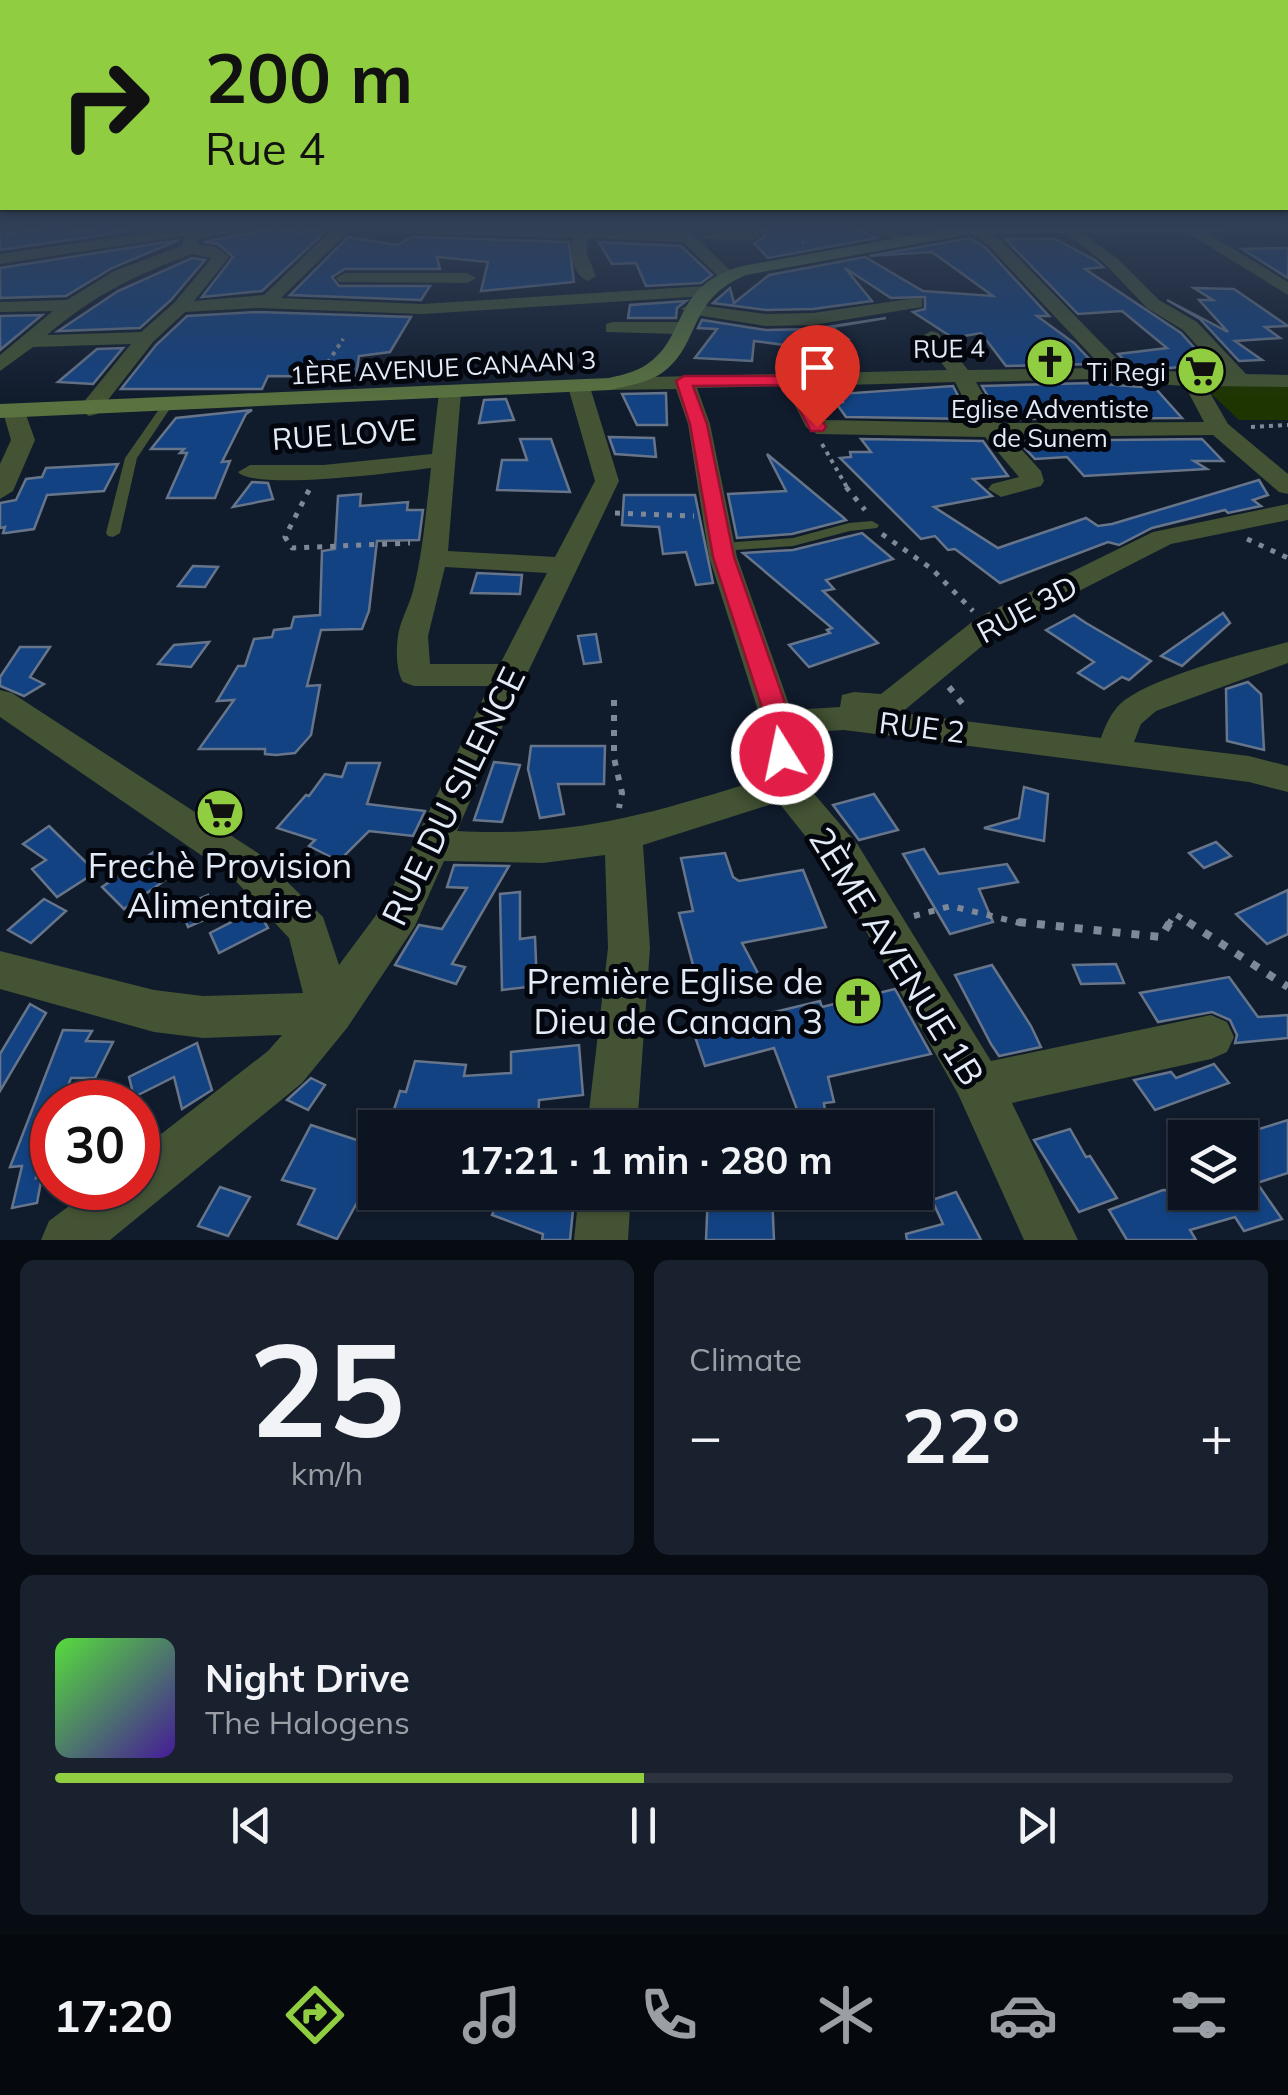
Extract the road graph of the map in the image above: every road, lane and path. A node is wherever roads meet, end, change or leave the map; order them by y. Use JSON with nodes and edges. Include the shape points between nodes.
{"nodes":[{"id":1,"x":107,"y":284,"type":"edge"},
{"id":2,"x":199,"y":284,"type":"edge"},
{"id":3,"x":285,"y":284,"type":"edge"},
{"id":4,"x":467,"y":284,"type":"edge"},
{"id":5,"x":716,"y":284,"type":"edge"},
{"id":6,"x":1034,"y":284,"type":"edge"},
{"id":7,"x":1133,"y":284,"type":"edge"},
{"id":8,"x":706,"y":291,"type":"junction"},
{"id":9,"x":258,"y":303,"type":"junction"},
{"id":10,"x":916,"y":303,"type":"dead end"},
{"id":11,"x":72,"y":305,"type":"junction"},
{"id":12,"x":0,"y":307,"type":"edge"},
{"id":13,"x":180,"y":307,"type":"junction"},
{"id":14,"x":465,"y":307,"type":"junction"},
{"id":15,"x":690,"y":309,"type":"junction"},
{"id":16,"x":613,"y":328,"type":"dead end"},
{"id":17,"x":679,"y":328,"type":"junction"},
{"id":18,"x":345,"y":336,"type":"dead end"},
{"id":19,"x":931,"y":337,"type":"dead end"},
{"id":20,"x":146,"y":338,"type":"junction"},
{"id":21,"x":28,"y":341,"type":"junction"},
{"id":22,"x":0,"y":364,"type":"edge"},
{"id":23,"x":962,"y":375,"type":"junction"},
{"id":24,"x":1121,"y":375,"type":"junction"},
{"id":25,"x":792,"y":380,"type":"junction"},
{"id":26,"x":1192,"y":380,"type":"junction"},
{"id":27,"x":684,"y":381,"type":"junction"},
{"id":28,"x":1241,"y":381,"type":"junction"},
{"id":29,"x":1288,"y":381,"type":"edge"},
{"id":30,"x":595,"y":385,"type":"junction"},
{"id":31,"x":450,"y":392,"type":"junction"},
{"id":32,"x":306,"y":398,"type":"junction"},
{"id":33,"x":166,"y":406,"type":"junction"},
{"id":34,"x":89,"y":409,"type":"junction"},
{"id":35,"x":7,"y":412,"type":"edge"},
{"id":36,"x":817,"y":427,"type":"junction"},
{"id":37,"x":1219,"y":428,"type":"junction"},
{"id":38,"x":992,"y":431,"type":"junction"},
{"id":39,"x":441,"y":460,"type":"junction"},
{"id":40,"x":250,"y":472,"type":"dead end"},
{"id":41,"x":323,"y":472,"type":"junction"},
{"id":42,"x":1288,"y":487,"type":"edge"},
{"id":43,"x":1001,"y":489,"type":"dead end"},
{"id":44,"x":0,"y":491,"type":"edge"},
{"id":45,"x":592,"y":512,"type":"junction"},
{"id":46,"x":1288,"y":512,"type":"edge"},
{"id":47,"x":1223,"y":524,"type":"junction"},
{"id":48,"x":872,"y":525,"type":"junction"},
{"id":49,"x":719,"y":531,"type":"junction"},
{"id":50,"x":113,"y":533,"type":"dead end"},
{"id":51,"x":433,"y":550,"type":"junction"},
{"id":52,"x":1288,"y":558,"type":"edge"},
{"id":53,"x":565,"y":566,"type":"junction"},
{"id":54,"x":988,"y":625,"type":"junction"},
{"id":55,"x":1288,"y":652,"type":"edge"},
{"id":56,"x":513,"y":675,"type":"junction"},
{"id":57,"x":953,"y":680,"type":"dead end"},
{"id":58,"x":614,"y":700,"type":"dead end"},
{"id":59,"x":0,"y":701,"type":"edge"},
{"id":60,"x":780,"y":723,"type":"junction"},
{"id":61,"x":995,"y":736,"type":"junction"},
{"id":62,"x":1115,"y":753,"type":"junction"},
{"id":63,"x":1288,"y":779,"type":"edge"},
{"id":64,"x":623,"y":836,"type":"junction"},
{"id":65,"x":433,"y":845,"type":"junction"},
{"id":66,"x":883,"y":924,"type":"junction"},
{"id":67,"x":0,"y":970,"type":"edge"},
{"id":68,"x":1288,"y":987,"type":"edge"},
{"id":69,"x":331,"y":1012,"type":"junction"},
{"id":70,"x":1212,"y":1037,"type":"dead end"},
{"id":71,"x":979,"y":1087,"type":"junction"},
{"id":72,"x":614,"y":1110,"type":"edge"},
{"id":73,"x":160,"y":1167,"type":"edge"},
{"id":74,"x":106,"y":1210,"type":"edge"},
{"id":75,"x":604,"y":1210,"type":"edge"},
{"id":76,"x":68,"y":1240,"type":"edge"},
{"id":77,"x":601,"y":1240,"type":"edge"},
{"id":78,"x":1051,"y":1240,"type":"edge"}],
"edges":[{"from":1,"to":11,"type":"street"},
{"from":2,"to":13,"type":"street"},
{"from":3,"to":9,"type":"street"},
{"from":4,"to":14,"type":"street"},
{"from":5,"to":8,"type":"main road","name":"1ÈRE AVENUE CANAAN 3"},
{"from":6,"to":24,"type":"street"},
{"from":7,"to":28,"type":"street","via":[[1190,326]]},
{"from":8,"to":14,"type":"street"},
{"from":8,"to":15,"type":"main road","name":"1ÈRE AVENUE CANAAN 3"},
{"from":9,"to":13,"type":"street"},
{"from":9,"to":14,"type":"street"},
{"from":10,"to":15,"type":"street","via":[[797,320]]},
{"from":11,"to":12,"type":"street"},
{"from":11,"to":21,"type":"street"},
{"from":13,"to":20,"type":"street"},
{"from":15,"to":17,"type":"main road","name":"1ÈRE AVENUE CANAAN 3"},
{"from":16,"to":17,"type":"street"},
{"from":17,"to":30,"type":"main road","name":"1ÈRE AVENUE CANAAN 3","via":[[661,363],[635,377]]},
{"from":18,"to":32,"type":"path"},
{"from":19,"to":23,"type":"street"},
{"from":20,"to":21,"type":"street"},
{"from":20,"to":34,"type":"street"},
{"from":21,"to":22,"type":"street"},
{"from":23,"to":24,"type":"street","name":"RUE 4"},
{"from":23,"to":25,"type":"street","name":"RUE 4"},
{"from":23,"to":38,"type":"street"},
{"from":24,"to":26,"type":"street","name":"RUE 4"},
{"from":25,"to":27,"type":"street","name":"RUE 4"},
{"from":25,"to":36,"type":"street"},
{"from":26,"to":28,"type":"street","name":"RUE 4"},
{"from":26,"to":37,"type":"street"},
{"from":27,"to":30,"type":"street","name":"RUE 4"},
{"from":27,"to":49,"type":"street","name":"2ÈME AVENUE 1B"},
{"from":28,"to":29,"type":"street","name":"RUE 4"},
{"from":30,"to":31,"type":"main road","name":"1ÈRE AVENUE CANAAN 3"},
{"from":30,"to":45,"type":"street","name":"RUE DU SILENCE","via":[[606,481]]},
{"from":31,"to":32,"type":"main road","name":"1ÈRE AVENUE CANAAN 3"},
{"from":31,"to":39,"type":"street"},
{"from":32,"to":33,"type":"main road","name":"1ÈRE AVENUE CANAAN 3"},
{"from":33,"to":34,"type":"main road","name":"1ÈRE AVENUE CANAAN 3"},
{"from":33,"to":50,"type":"lane","via":[[130,458]]},
{"from":34,"to":35,"type":"main road","name":"1ÈRE AVENUE CANAAN 3"},
{"from":35,"to":44,"type":"street","via":[[23,440]]},
{"from":36,"to":38,"type":"street"},
{"from":36,"to":48,"type":"path","via":[[837,475]]},
{"from":37,"to":38,"type":"street"},
{"from":37,"to":42,"type":"street"},
{"from":38,"to":43,"type":"street","via":[[1032,476]]},
{"from":39,"to":41,"type":"street","name":"RUE LOVE"},
{"from":39,"to":51,"type":"street"},
{"from":40,"to":41,"type":"street","name":"RUE LOVE"},
{"from":41,"to":51,"type":"path","via":[[302,498],[286,537],[292,548]]},
{"from":45,"to":49,"type":"path"},
{"from":45,"to":53,"type":"street","name":"RUE DU SILENCE"},
{"from":46,"to":47,"type":"street","name":"RUE 3D"},
{"from":47,"to":52,"type":"path"},
{"from":47,"to":54,"type":"street","name":"RUE 3D","via":[[1163,538]]},
{"from":48,"to":49,"type":"lane","via":[[794,542]]},
{"from":48,"to":54,"type":"path","via":[[932,569]]},
{"from":49,"to":60,"type":"street","name":"2ÈME AVENUE 1B"},
{"from":51,"to":53,"type":"street"},
{"from":51,"to":56,"type":"street","via":[[413,636],[414,675]]},
{"from":53,"to":56,"type":"street","name":"RUE DU SILENCE"},
{"from":54,"to":60,"type":"street","name":"RUE 3D","via":[[888,706],[850,702]]},
{"from":55,"to":62,"type":"street","via":[[1134,711],[1117,734]]},
{"from":56,"to":65,"type":"street","name":"RUE DU SILENCE"},
{"from":57,"to":61,"type":"path","via":[[948,689]]},
{"from":58,"to":64,"type":"path"},
{"from":59,"to":69,"type":"street","via":[[244,864],[308,930]]},
{"from":60,"to":61,"type":"street","name":"RUE 2","via":[[844,718]]},
{"from":60,"to":64,"type":"street","via":[[759,794]]},
{"from":60,"to":66,"type":"street","name":"2ÈME AVENUE 1B","via":[[785,785],[844,856]]},
{"from":61,"to":62,"type":"street","name":"RUE 2"},
{"from":62,"to":63,"type":"street","name":"RUE 2"},
{"from":64,"to":65,"type":"street","via":[[498,849]]},
{"from":64,"to":72,"type":"street","via":[[629,948]]},
{"from":65,"to":69,"type":"street","name":"RUE DU SILENCE","via":[[400,914]]},
{"from":66,"to":68,"type":"path","via":[[951,906],[1033,926],[1160,936],[1175,914]]},
{"from":66,"to":71,"type":"street","name":"2ÈME AVENUE 1B"},
{"from":67,"to":69,"type":"street","via":[[154,1011]]},
{"from":69,"to":73,"type":"street","name":"RUE DU SILENCE","via":[[285,1067]]},
{"from":70,"to":71,"type":"street"},
{"from":71,"to":78,"type":"street","name":"2ÈME AVENUE 1B"},
{"from":74,"to":76,"type":"street","name":"RUE DU SILENCE"},
{"from":75,"to":77,"type":"street"}]}
